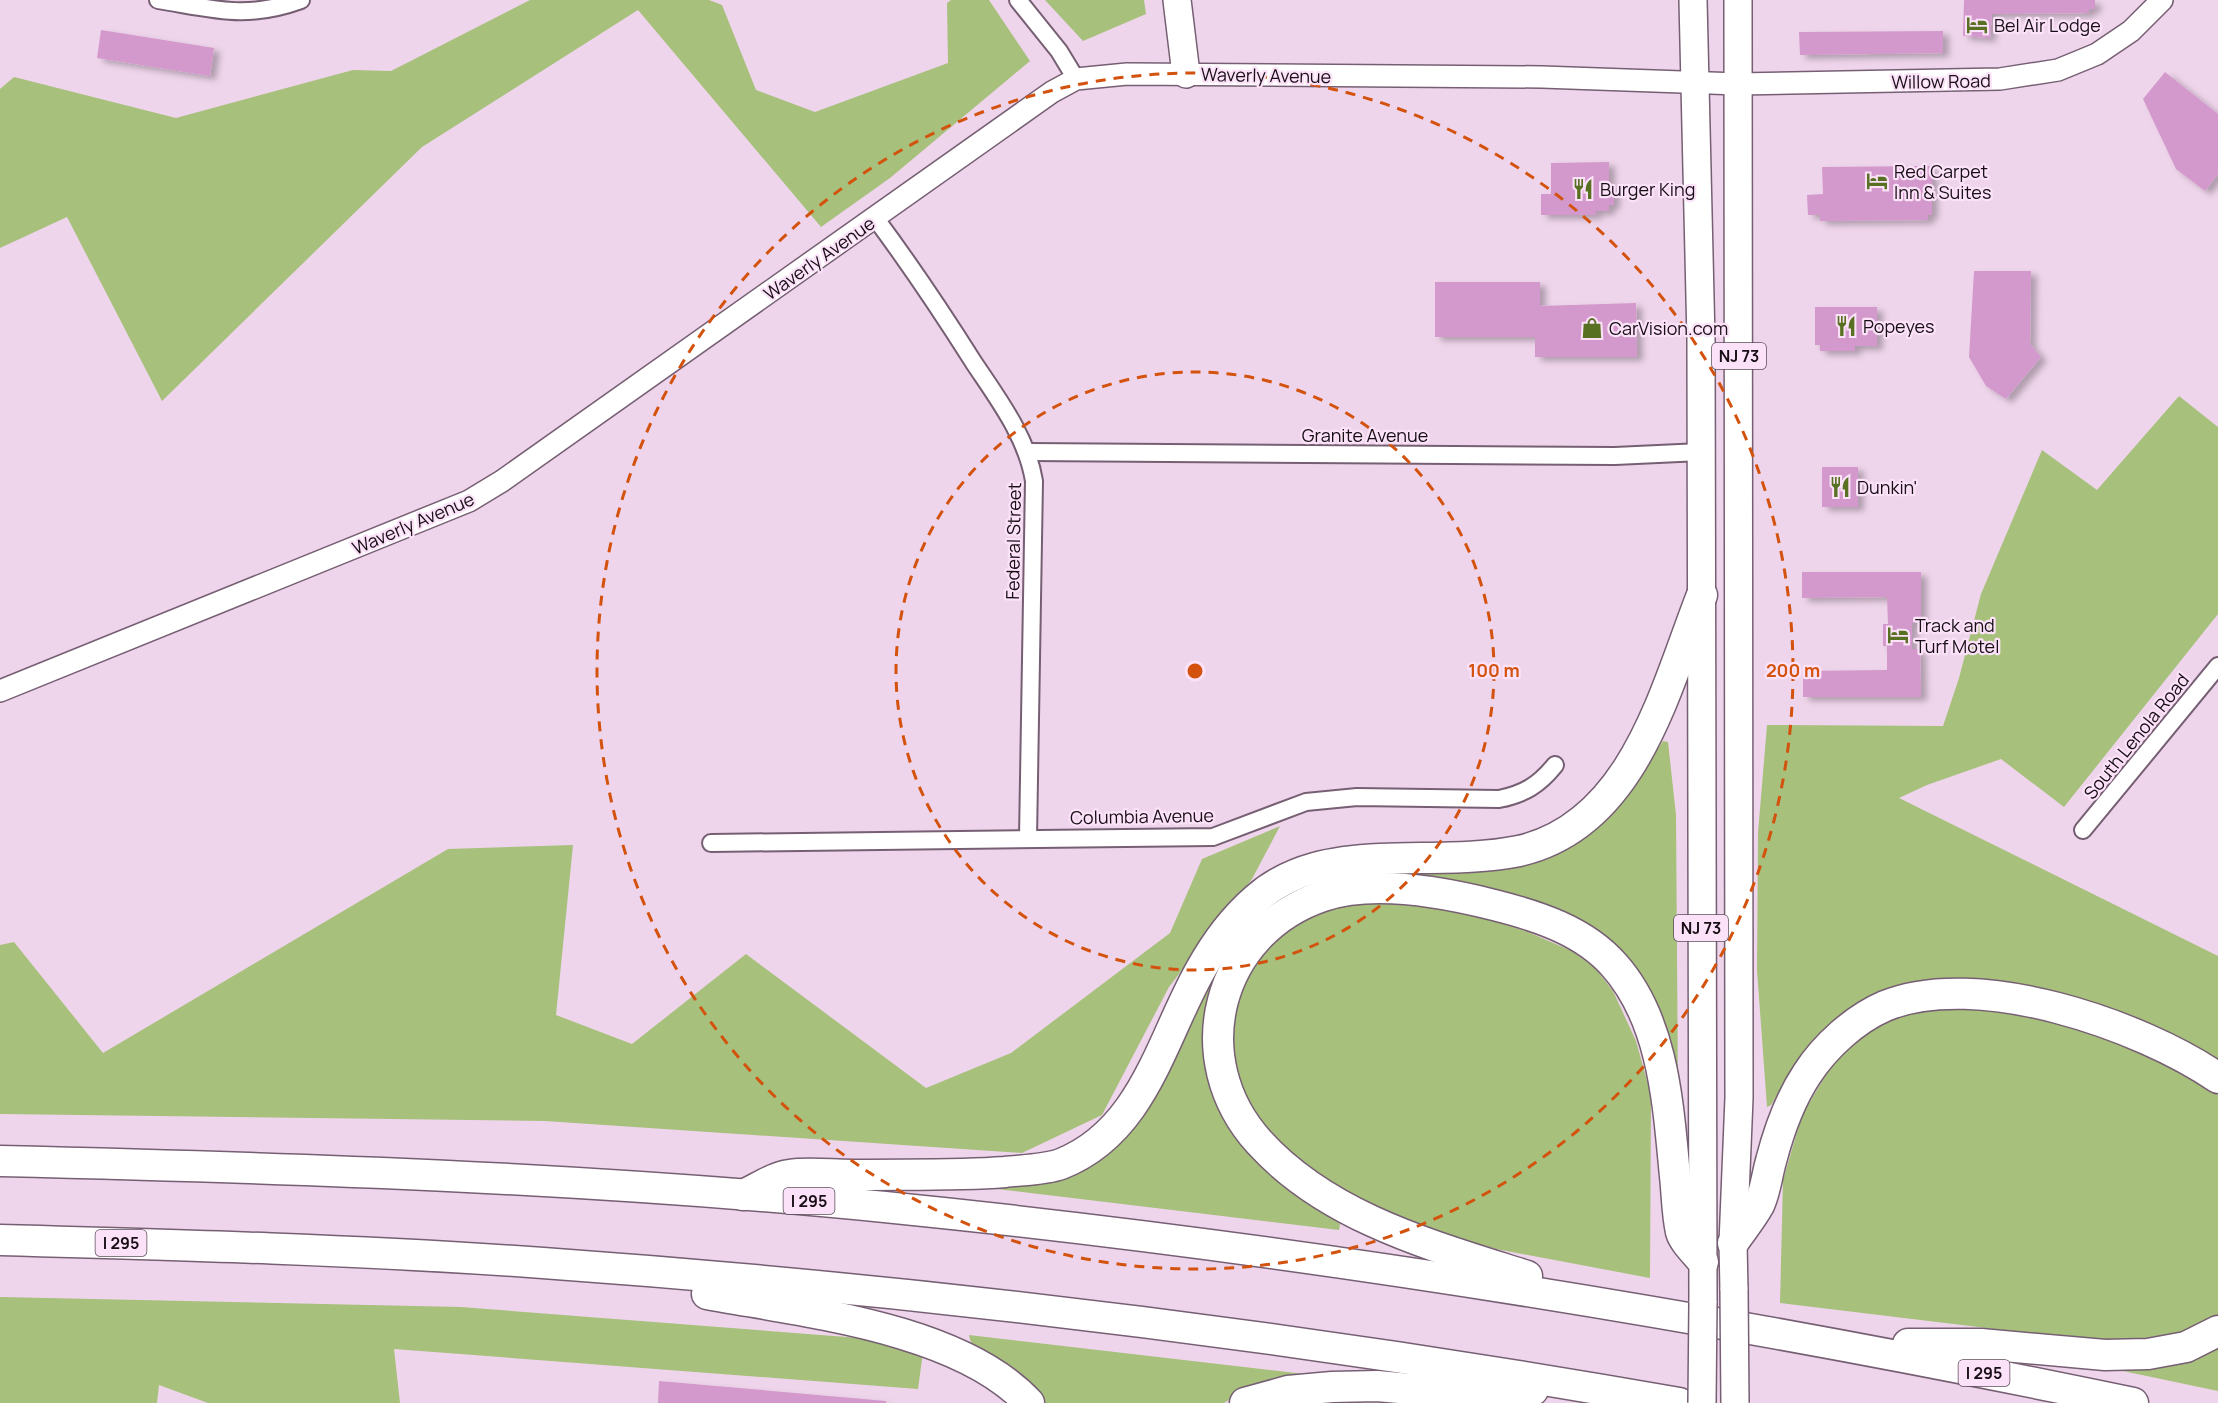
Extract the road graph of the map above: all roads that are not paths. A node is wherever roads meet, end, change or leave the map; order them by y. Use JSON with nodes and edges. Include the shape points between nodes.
{"nodes":[{"id":1,"x":158,"y":0,"type":"edge"},
{"id":2,"x":301,"y":0,"type":"edge"},
{"id":3,"x":1018,"y":0,"type":"edge"},
{"id":4,"x":1177,"y":0,"type":"edge"},
{"id":5,"x":1693,"y":0,"type":"edge"},
{"id":6,"x":1738,"y":0,"type":"edge"},
{"id":7,"x":2162,"y":0,"type":"edge"},
{"id":8,"x":1186,"y":74,"type":"junction"},
{"id":9,"x":1077,"y":79,"type":"junction"},
{"id":10,"x":1695,"y":84,"type":"junction"},
{"id":11,"x":1738,"y":84,"type":"junction"},
{"id":12,"x":876,"y":219,"type":"junction"},
{"id":13,"x":1028,"y":452,"type":"junction"},
{"id":14,"x":1701,"y":452,"type":"junction"},
{"id":15,"x":1702,"y":595,"type":"junction"},
{"id":16,"x":2218,"y":666,"type":"edge"},
{"id":17,"x":0,"y":692,"type":"edge"},
{"id":18,"x":1555,"y":765,"type":"dead end"},
{"id":19,"x":2083,"y":830,"type":"dead end"},
{"id":20,"x":1028,"y":838,"type":"junction"},
{"id":21,"x":711,"y":843,"type":"dead end"},
{"id":22,"x":2218,"y":1078,"type":"edge"},
{"id":23,"x":0,"y":1161,"type":"edge"},
{"id":24,"x":742,"y":1196,"type":"junction"},
{"id":25,"x":0,"y":1240,"type":"edge"},
{"id":26,"x":1733,"y":1243,"type":"junction"},
{"id":27,"x":1702,"y":1262,"type":"junction"},
{"id":28,"x":545,"y":1263,"type":"junction"},
{"id":29,"x":1613,"y":1304,"type":"junction"},
{"id":30,"x":2218,"y":1330,"type":"edge"},
{"id":31,"x":1835,"y":1344,"type":"junction"},
{"id":32,"x":1581,"y":1386,"type":"junction"},
{"id":33,"x":1029,"y":1403,"type":"edge"},
{"id":34,"x":1245,"y":1403,"type":"edge"},
{"id":35,"x":1679,"y":1403,"type":"edge"},
{"id":36,"x":1702,"y":1403,"type":"edge"},
{"id":37,"x":1735,"y":1403,"type":"edge"},
{"id":38,"x":2133,"y":1403,"type":"edge"}],
"edges":[{"from":1,"to":2,"type":"street","via":[[251,13]]},
{"from":3,"to":9,"type":"street"},
{"from":4,"to":8,"type":"highway"},
{"from":5,"to":10,"type":"highway"},
{"from":6,"to":11,"type":"highway"},
{"from":7,"to":11,"type":"street","name":"Willow Road","via":[[2131,31],[2097,54],[2058,70],[2029,76]]},
{"from":8,"to":9,"type":"street","name":"Waverly Avenue"},
{"from":8,"to":10,"type":"street","name":"Waverly Avenue","via":[[1542,77]]},
{"from":9,"to":12,"type":"street","name":"Waverly Avenue","via":[[1052,92]]},
{"from":10,"to":11,"type":"street","name":"Willow Road"},
{"from":10,"to":14,"type":"highway","number":"NJ 73"},
{"from":11,"to":26,"type":"highway","number":"NJ 73","via":[[1739,1098]]},
{"from":12,"to":13,"type":"street","name":"Federal Street","via":[[919,276]]},
{"from":12,"to":17,"type":"street","name":"Waverly Avenue","via":[[470,501]]},
{"from":13,"to":14,"type":"street","name":"Granite Avenue","via":[[1616,456]]},
{"from":13,"to":20,"type":"street","name":"Federal Street","via":[[1034,481]]},
{"from":14,"to":15,"type":"highway","number":"NJ 73"},
{"from":15,"to":24,"type":"highway","via":[[1647,735],[1605,801],[1577,825],[1548,842],[1518,851],[1330,863],[1274,885],[1227,928],[1201,970],[1142,1090],[1119,1124],[1096,1146],[1056,1166],[1018,1171],[786,1175]]},
{"from":15,"to":27,"type":"highway","number":"NJ 73"},
{"from":16,"to":19,"type":"street","name":"South Lenola Road"},
{"from":18,"to":20,"type":"street","name":"Columbia Avenue","via":[[1542,782],[1499,799],[1357,797],[1306,802],[1213,837]]},
{"from":20,"to":21,"type":"street","name":"Columbia Avenue"},
{"from":22,"to":26,"type":"highway","via":[[2145,1038],[2064,1009],[1977,995],[1937,995],[1887,1005],[1837,1039],[1808,1072],[1786,1110],[1759,1204]]},
{"from":23,"to":24,"type":"highway","number":"I 295","via":[[390,1174]]},
{"from":24,"to":29,"type":"highway","number":"I 295","via":[[959,1215],[1281,1254]]},
{"from":25,"to":28,"type":"highway","number":"I 295","via":[[243,1246]]},
{"from":26,"to":37,"type":"highway","number":"NJ 73","bridge":true},
{"from":27,"to":29,"type":"highway","via":[[1682,1234],[1668,1101],[1649,1026],[1635,993],[1614,965],[1585,940],[1550,922],[1467,898],[1385,889],[1325,895],[1290,911],[1261,933],[1230,978],[1218,1028],[1220,1064],[1229,1097],[1257,1140],[1284,1167],[1315,1189],[1388,1229]]},
{"from":27,"to":36,"type":"highway","number":"NJ 73","bridge":true},
{"from":28,"to":32,"type":"highway","number":"I 295","via":[[1042,1309]]},
{"from":28,"to":33,"type":"highway","via":[[846,1318],[896,1332],[943,1348],[986,1370]]},
{"from":29,"to":31,"type":"highway","number":"I 295"},
{"from":30,"to":31,"type":"highway","via":[[2187,1347],[2148,1354],[2094,1354],[1981,1344]]},
{"from":31,"to":38,"type":"highway","number":"I 295"},
{"from":32,"to":34,"type":"highway","via":[[1476,1395],[1377,1386],[1332,1387],[1288,1391]]},
{"from":32,"to":35,"type":"highway","number":"I 295"}]}
